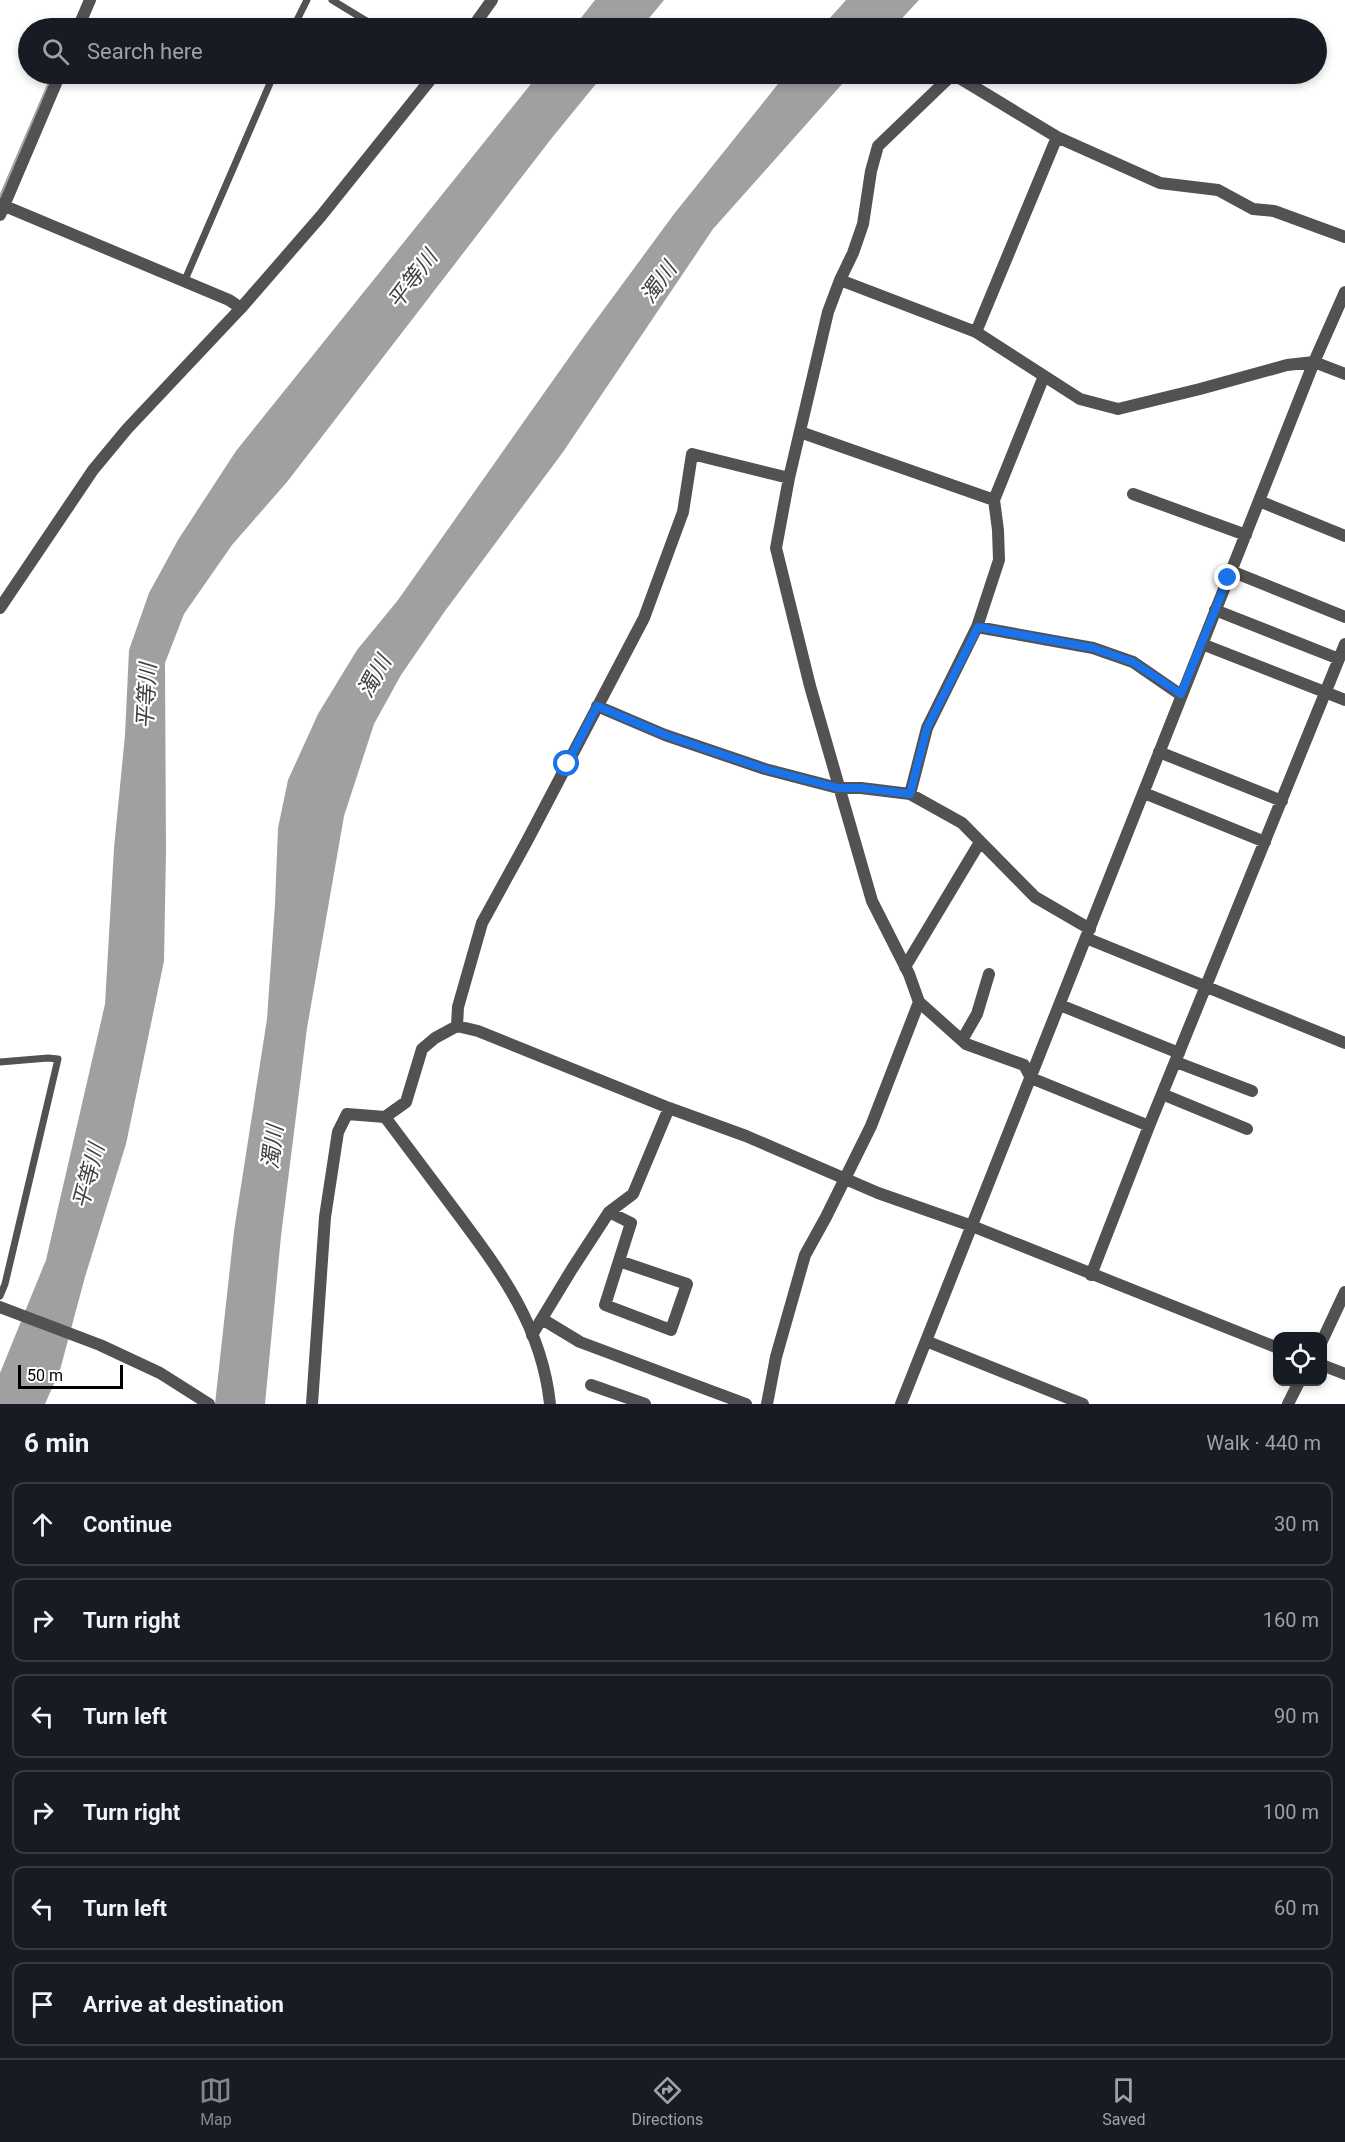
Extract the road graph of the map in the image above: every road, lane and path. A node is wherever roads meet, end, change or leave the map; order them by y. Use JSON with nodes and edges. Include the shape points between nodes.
{"nodes":[{"id":1,"x":90,"y":0,"type":"edge"},
{"id":2,"x":307,"y":0,"type":"edge"},
{"id":3,"x":332,"y":0,"type":"edge"},
{"id":4,"x":492,"y":0,"type":"edge"},
{"id":5,"x":82,"y":18,"type":"edge"},
{"id":6,"x":298,"y":18,"type":"edge"},
{"id":7,"x":362,"y":18,"type":"edge"},
{"id":8,"x":479,"y":18,"type":"edge"},
{"id":9,"x":56,"y":84,"type":"edge"},
{"id":10,"x":270,"y":84,"type":"edge"},
{"id":11,"x":427,"y":84,"type":"edge"},
{"id":12,"x":943,"y":84,"type":"edge"},
{"id":13,"x":970,"y":84,"type":"edge"},
{"id":14,"x":1057,"y":137,"type":"junction"},
{"id":15,"x":1,"y":208,"type":"edge"},
{"id":16,"x":1345,"y":237,"type":"edge"},
{"id":17,"x":840,"y":280,"type":"junction"},
{"id":18,"x":184,"y":282,"type":"junction"},
{"id":19,"x":1345,"y":292,"type":"edge"},
{"id":20,"x":241,"y":308,"type":"junction"},
{"id":21,"x":976,"y":332,"type":"junction"},
{"id":22,"x":1314,"y":362,"type":"junction"},
{"id":23,"x":1345,"y":374,"type":"edge"},
{"id":24,"x":1044,"y":376,"type":"junction"},
{"id":25,"x":800,"y":432,"type":"junction"},
{"id":26,"x":789,"y":478,"type":"junction"},
{"id":27,"x":1133,"y":494,"type":"dead end"},
{"id":28,"x":994,"y":500,"type":"junction"},
{"id":29,"x":1259,"y":501,"type":"junction"},
{"id":30,"x":1246,"y":535,"type":"junction"},
{"id":31,"x":1345,"y":536,"type":"edge"},
{"id":32,"x":1231,"y":571,"type":"junction"},
{"id":33,"x":0,"y":608,"type":"edge"},
{"id":34,"x":1215,"y":610,"type":"junction"},
{"id":35,"x":1345,"y":617,"type":"edge"},
{"id":36,"x":978,"y":627,"type":"junction"},
{"id":37,"x":1202,"y":644,"type":"junction"},
{"id":38,"x":1342,"y":654,"type":"edge"},
{"id":39,"x":1326,"y":692,"type":"junction"},
{"id":40,"x":1181,"y":694,"type":"junction"},
{"id":41,"x":1345,"y":700,"type":"edge"},
{"id":42,"x":597,"y":706,"type":"junction"},
{"id":43,"x":1159,"y":752,"type":"junction"},
{"id":44,"x":838,"y":788,"type":"junction"},
{"id":45,"x":1144,"y":793,"type":"junction"},
{"id":46,"x":910,"y":794,"type":"junction"},
{"id":47,"x":1282,"y":801,"type":"junction"},
{"id":48,"x":980,"y":842,"type":"junction"},
{"id":49,"x":1265,"y":842,"type":"junction"},
{"id":50,"x":1088,"y":934,"type":"junction"},
{"id":51,"x":905,"y":967,"type":"junction"},
{"id":52,"x":990,"y":974,"type":"dead end"},
{"id":53,"x":1207,"y":987,"type":"junction"},
{"id":54,"x":919,"y":1002,"type":"junction"},
{"id":55,"x":1060,"y":1005,"type":"junction"},
{"id":56,"x":457,"y":1026,"type":"junction"},
{"id":57,"x":962,"y":1040,"type":"junction"},
{"id":58,"x":1345,"y":1043,"type":"edge"},
{"id":59,"x":1177,"y":1057,"type":"junction"},
{"id":60,"x":0,"y":1062,"type":"edge"},
{"id":61,"x":1031,"y":1078,"type":"junction"},
{"id":62,"x":1252,"y":1091,"type":"dead end"},
{"id":63,"x":1162,"y":1094,"type":"junction"},
{"id":64,"x":669,"y":1108,"type":"junction"},
{"id":65,"x":385,"y":1117,"type":"junction"},
{"id":66,"x":1149,"y":1126,"type":"junction"},
{"id":67,"x":1247,"y":1129,"type":"dead end"},
{"id":68,"x":846,"y":1178,"type":"junction"},
{"id":69,"x":609,"y":1212,"type":"junction"},
{"id":70,"x":972,"y":1226,"type":"junction"},
{"id":71,"x":619,"y":1261,"type":"junction"},
{"id":72,"x":1091,"y":1275,"type":"junction"},
{"id":73,"x":1345,"y":1292,"type":"edge"},
{"id":74,"x":0,"y":1296,"type":"edge"},
{"id":75,"x":2,"y":1307,"type":"edge"},
{"id":76,"x":542,"y":1319,"type":"junction"},
{"id":77,"x":1327,"y":1332,"type":"edge"},
{"id":78,"x":532,"y":1335,"type":"junction"},
{"id":79,"x":926,"y":1341,"type":"junction"},
{"id":80,"x":1273,"y":1346,"type":"edge"},
{"id":81,"x":1327,"y":1367,"type":"edge"},
{"id":82,"x":1345,"y":1374,"type":"edge"},
{"id":83,"x":591,"y":1385,"type":"dead end"},
{"id":84,"x":1297,"y":1386,"type":"edge"},
{"id":85,"x":209,"y":1404,"type":"edge"},
{"id":86,"x":312,"y":1404,"type":"edge"},
{"id":87,"x":550,"y":1404,"type":"edge"},
{"id":88,"x":645,"y":1404,"type":"edge"},
{"id":89,"x":746,"y":1404,"type":"edge"},
{"id":90,"x":767,"y":1404,"type":"edge"},
{"id":91,"x":901,"y":1404,"type":"edge"},
{"id":92,"x":1083,"y":1404,"type":"edge"},
{"id":93,"x":1288,"y":1404,"type":"edge"}],
"edges":[{"from":1,"to":5,"type":"street"},
{"from":2,"to":6,"type":"lane"},
{"from":3,"to":7,"type":"lane"},
{"from":4,"to":8,"type":"street"},
{"from":9,"to":15,"type":"street"},
{"from":10,"to":18,"type":"lane"},
{"from":11,"to":20,"type":"street"},
{"from":12,"to":17,"type":"street","via":[[878,146],[863,224]]},
{"from":13,"to":14,"type":"street"},
{"from":14,"to":16,"type":"street","via":[[1160,183],[1218,190],[1253,208],[1274,211]]},
{"from":14,"to":21,"type":"street"},
{"from":15,"to":18,"type":"street"},
{"from":17,"to":21,"type":"street"},
{"from":17,"to":25,"type":"street","via":[[828,312]]},
{"from":18,"to":20,"type":"street"},
{"from":19,"to":22,"type":"street"},
{"from":20,"to":33,"type":"street","via":[[93,470]]},
{"from":21,"to":24,"type":"street"},
{"from":22,"to":23,"type":"street"},
{"from":22,"to":24,"type":"street","via":[[1275,367],[1118,409],[1080,399]]},
{"from":22,"to":29,"type":"street"},
{"from":24,"to":28,"type":"street"},
{"from":25,"to":26,"type":"street"},
{"from":25,"to":28,"type":"street"},
{"from":26,"to":42,"type":"street","via":[[692,454],[683,512],[644,618]]},
{"from":26,"to":44,"type":"street","via":[[776,548]]},
{"from":27,"to":30,"type":"street"},
{"from":28,"to":36,"type":"street","via":[[999,560]]},
{"from":29,"to":30,"type":"street"},
{"from":29,"to":31,"type":"street"},
{"from":30,"to":32,"type":"street"},
{"from":32,"to":34,"type":"street"},
{"from":32,"to":35,"type":"street"},
{"from":34,"to":37,"type":"street"},
{"from":34,"to":38,"type":"street"},
{"from":36,"to":40,"type":"street","via":[[1093,648],[1133,662]]},
{"from":36,"to":46,"type":"street","via":[[927,728]]},
{"from":37,"to":39,"type":"street"},
{"from":37,"to":40,"type":"street"},
{"from":38,"to":39,"type":"street"},
{"from":39,"to":41,"type":"street"},
{"from":39,"to":47,"type":"street"},
{"from":40,"to":43,"type":"street"},
{"from":42,"to":44,"type":"street","via":[[665,735]]},
{"from":42,"to":56,"type":"street","via":[[482,924],[458,1007]]},
{"from":43,"to":45,"type":"street"},
{"from":43,"to":47,"type":"street"},
{"from":44,"to":46,"type":"street"},
{"from":44,"to":51,"type":"street","via":[[872,901]]},
{"from":45,"to":49,"type":"street"},
{"from":45,"to":50,"type":"street"},
{"from":46,"to":48,"type":"street","via":[[962,823]]},
{"from":47,"to":49,"type":"street"},
{"from":48,"to":50,"type":"street","via":[[1035,897]]},
{"from":48,"to":51,"type":"street"},
{"from":49,"to":53,"type":"street"},
{"from":50,"to":53,"type":"street"},
{"from":50,"to":55,"type":"street"},
{"from":51,"to":54,"type":"street"},
{"from":52,"to":57,"type":"street","via":[[977,1014]]},
{"from":53,"to":58,"type":"street"},
{"from":53,"to":59,"type":"street"},
{"from":54,"to":57,"type":"street"},
{"from":54,"to":68,"type":"street","via":[[889,1085]]},
{"from":55,"to":59,"type":"street"},
{"from":55,"to":61,"type":"street"},
{"from":56,"to":64,"type":"street"},
{"from":56,"to":65,"type":"street","via":[[422,1049],[406,1102]]},
{"from":57,"to":61,"type":"street","via":[[1024,1065]]},
{"from":59,"to":62,"type":"street"},
{"from":59,"to":63,"type":"street"},
{"from":60,"to":74,"type":"lane","via":[[58,1059]]},
{"from":61,"to":66,"type":"street"},
{"from":61,"to":70,"type":"street"},
{"from":63,"to":66,"type":"street"},
{"from":63,"to":67,"type":"street"},
{"from":64,"to":68,"type":"street"},
{"from":64,"to":69,"type":"street","via":[[633,1194]]},
{"from":65,"to":78,"type":"street","via":[[508,1284]]},
{"from":65,"to":86,"type":"street","via":[[347,1114],[339,1132],[325,1217]]},
{"from":66,"to":72,"type":"street"},
{"from":68,"to":70,"type":"street"},
{"from":68,"to":90,"type":"street","via":[[805,1255]]},
{"from":69,"to":71,"type":"street","via":[[631,1223]]},
{"from":69,"to":76,"type":"street"},
{"from":70,"to":72,"type":"street"},
{"from":70,"to":79,"type":"street"},
{"from":71,"to":71,"type":"street","via":[[605,1305],[671,1330],[687,1284]]},
{"from":72,"to":80,"type":"street"},
{"from":73,"to":77,"type":"street"},
{"from":75,"to":85,"type":"street","via":[[160,1373]]},
{"from":76,"to":78,"type":"street"},
{"from":76,"to":89,"type":"street","via":[[580,1342]]},
{"from":78,"to":87,"type":"street"},
{"from":79,"to":91,"type":"street"},
{"from":79,"to":92,"type":"street"},
{"from":81,"to":82,"type":"street"},
{"from":83,"to":88,"type":"street"},
{"from":84,"to":93,"type":"street"}]}
